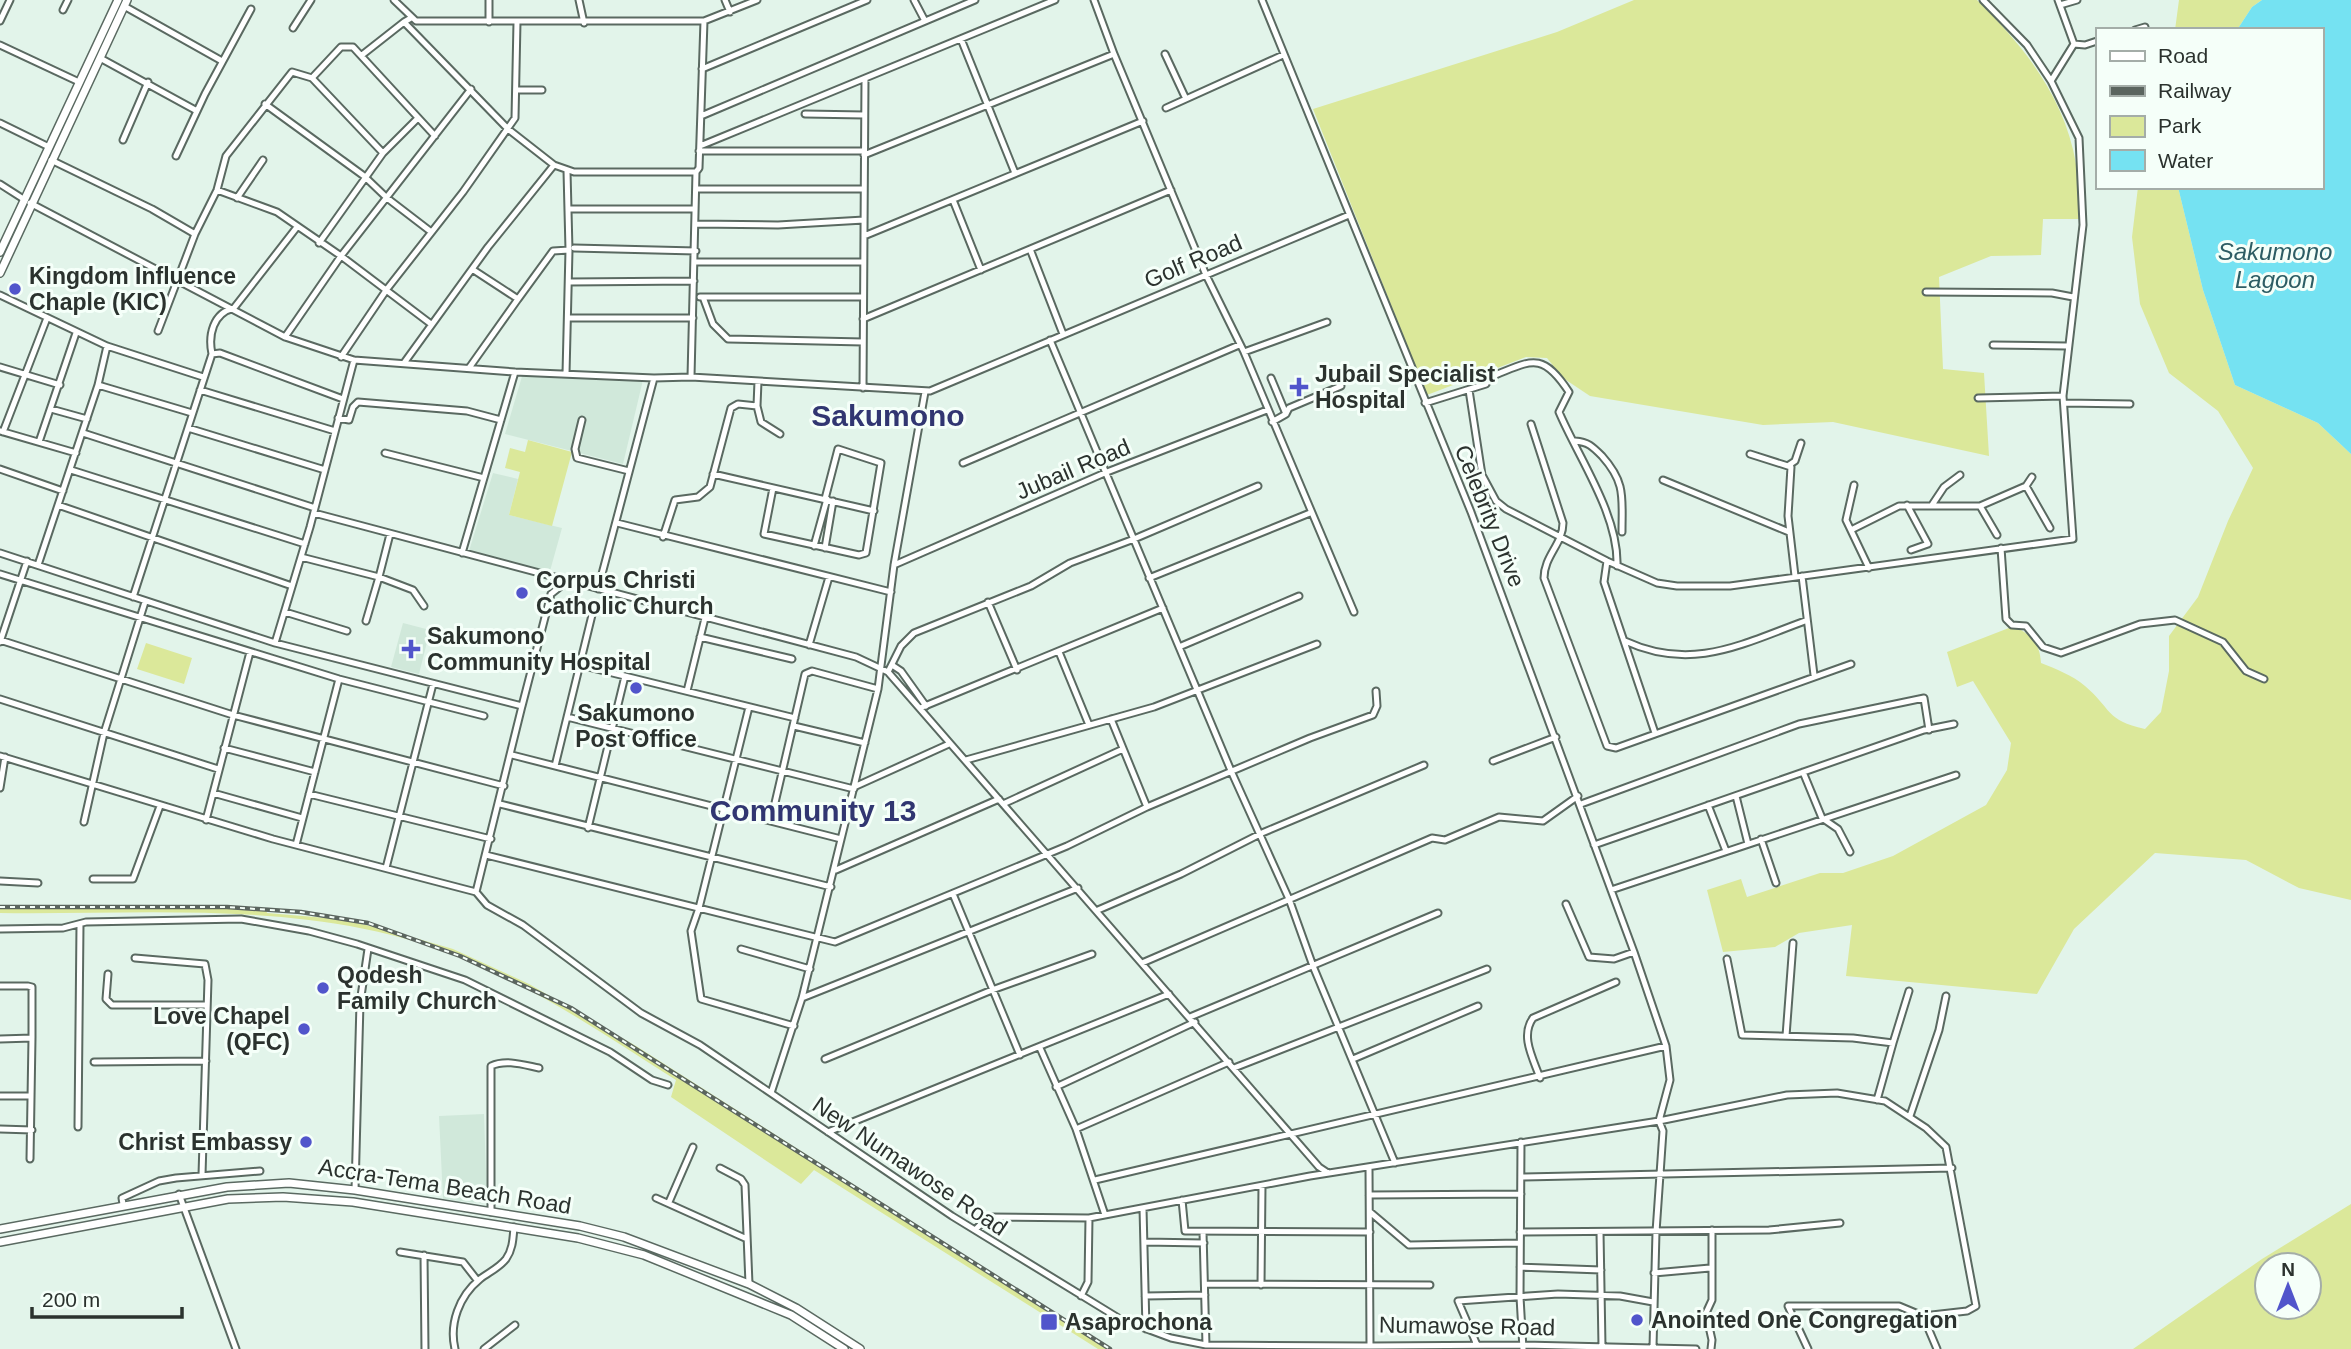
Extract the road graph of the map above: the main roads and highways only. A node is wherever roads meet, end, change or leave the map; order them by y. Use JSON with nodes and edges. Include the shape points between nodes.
{"nodes":[{"id":1,"x":123,"y":2,"type":"edge"},
{"id":2,"x":28,"y":202,"type":"junction"},
{"id":3,"x":2,"y":241,"type":"edge"},
{"id":4,"x":0,"y":252,"type":"edge"},
{"id":5,"x":0,"y":273,"type":"edge"},
{"id":6,"x":355,"y":1190,"type":"junction"},
{"id":7,"x":353,"y":1202,"type":"junction"},
{"id":8,"x":0,"y":1229,"type":"edge"},
{"id":9,"x":0,"y":1242,"type":"edge"},
{"id":10,"x":844,"y":1349,"type":"edge"},
{"id":11,"x":860,"y":1349,"type":"edge"}],
"edges":[{"from":1,"to":2,"type":"main road"},
{"from":1,"to":2,"type":"main road","via":[[79,82]]},
{"from":2,"to":3,"type":"main road"},
{"from":2,"to":5,"type":"main road"},
{"from":3,"to":4,"type":"main road"},
{"from":6,"to":7,"type":"main road"},
{"from":6,"to":8,"type":"main road","name":"Accra-Tema Beach Road","via":[[256,1184]]},
{"from":6,"to":11,"type":"main road","name":"Accra-Tema Beach Road","via":[[624,1237],[748,1284]]},
{"from":7,"to":9,"type":"main road","name":"Accra-Tema Beach Road","via":[[254,1197],[183,1206]]},
{"from":7,"to":10,"type":"main road","name":"Accra-Tema Beach Road","via":[[578,1238],[644,1255],[791,1315]]}]}
